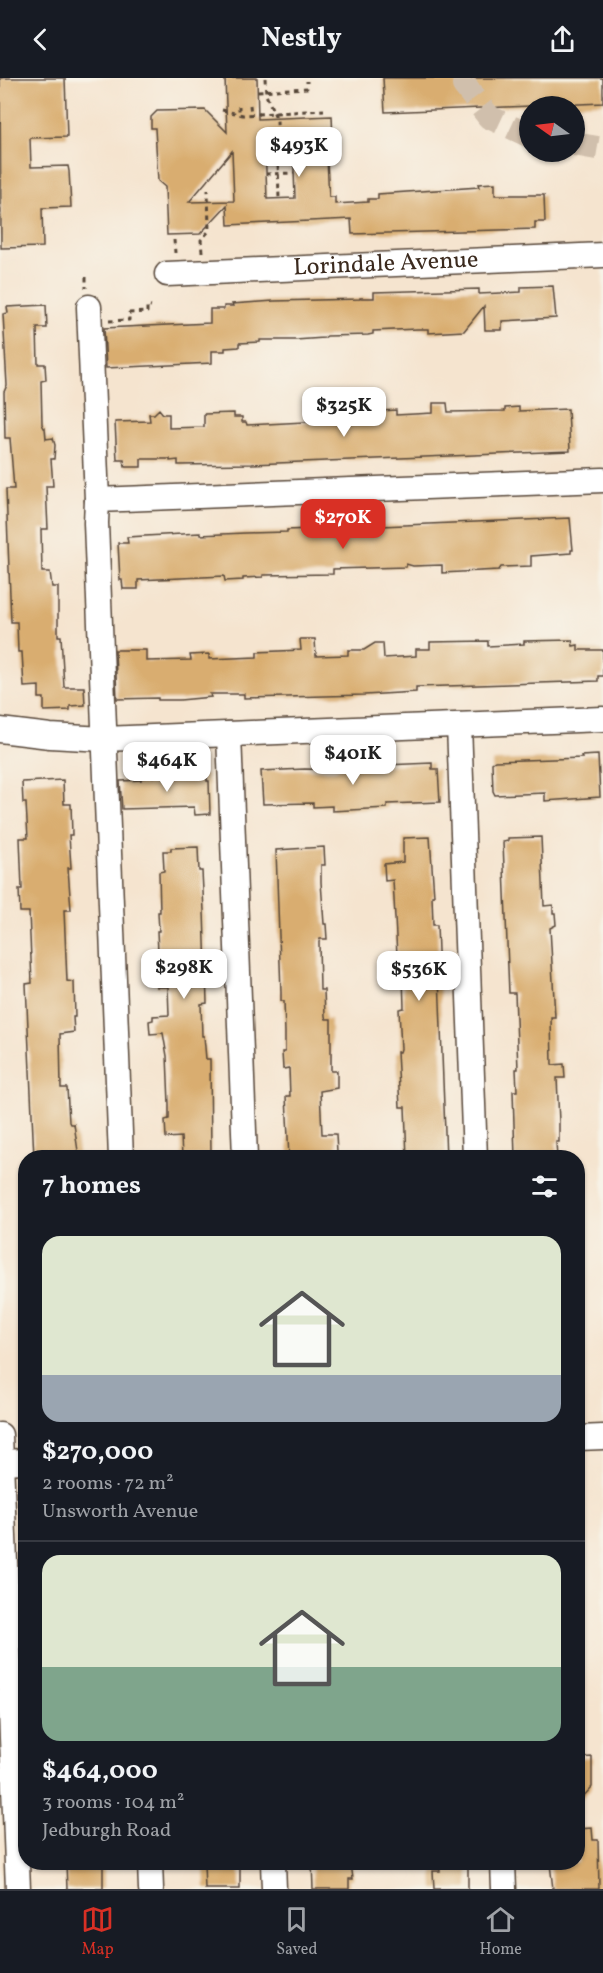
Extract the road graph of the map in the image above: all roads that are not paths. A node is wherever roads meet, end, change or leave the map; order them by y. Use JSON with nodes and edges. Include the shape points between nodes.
{"nodes":[{"id":1,"x":603,"y":255,"type":"edge"},
{"id":2,"x":167,"y":274,"type":"dead end"},
{"id":3,"x":95,"y":314,"type":"road end"},
{"id":4,"x":603,"y":480,"type":"edge"},
{"id":5,"x":97,"y":500,"type":"junction"},
{"id":6,"x":603,"y":719,"type":"edge"},
{"id":7,"x":459,"y":725,"type":"junction"},
{"id":8,"x":0,"y":730,"type":"edge"},
{"id":9,"x":230,"y":734,"type":"junction"},
{"id":10,"x":104,"y":739,"type":"junction"},
{"id":11,"x":121,"y":1150,"type":"edge"},
{"id":12,"x":245,"y":1150,"type":"edge"},
{"id":13,"x":476,"y":1150,"type":"edge"},
{"id":14,"x":0,"y":1435,"type":"edge"},
{"id":15,"x":603,"y":1437,"type":"edge"},
{"id":16,"x":585,"y":1438,"type":"edge"},
{"id":17,"x":18,"y":1461,"type":"edge"},
{"id":18,"x":1,"y":1462,"type":"edge"},
{"id":19,"x":150,"y":1870,"type":"edge"},
{"id":20,"x":273,"y":1870,"type":"edge"},
{"id":21,"x":503,"y":1870,"type":"edge"},
{"id":22,"x":18,"y":1889,"type":"edge"},
{"id":23,"x":151,"y":1889,"type":"edge"},
{"id":24,"x":274,"y":1889,"type":"edge"},
{"id":25,"x":504,"y":1889,"type":"edge"}],
"edges":[{"from":1,"to":2,"type":"street","name":"Lorindale Avenue"},
{"from":3,"to":5,"type":"street"},
{"from":4,"to":5,"type":"street"},
{"from":5,"to":10,"type":"street"},
{"from":6,"to":7,"type":"street"},
{"from":7,"to":9,"type":"street"},
{"from":7,"to":13,"type":"street"},
{"from":8,"to":10,"type":"street"},
{"from":9,"to":10,"type":"street"},
{"from":9,"to":12,"type":"street"},
{"from":10,"to":11,"type":"street"},
{"from":14,"to":18,"type":"street"},
{"from":15,"to":16,"type":"street"},
{"from":17,"to":18,"type":"street"},
{"from":18,"to":22,"type":"street"},
{"from":19,"to":23,"type":"street"},
{"from":20,"to":24,"type":"street"},
{"from":21,"to":25,"type":"street"}]}
